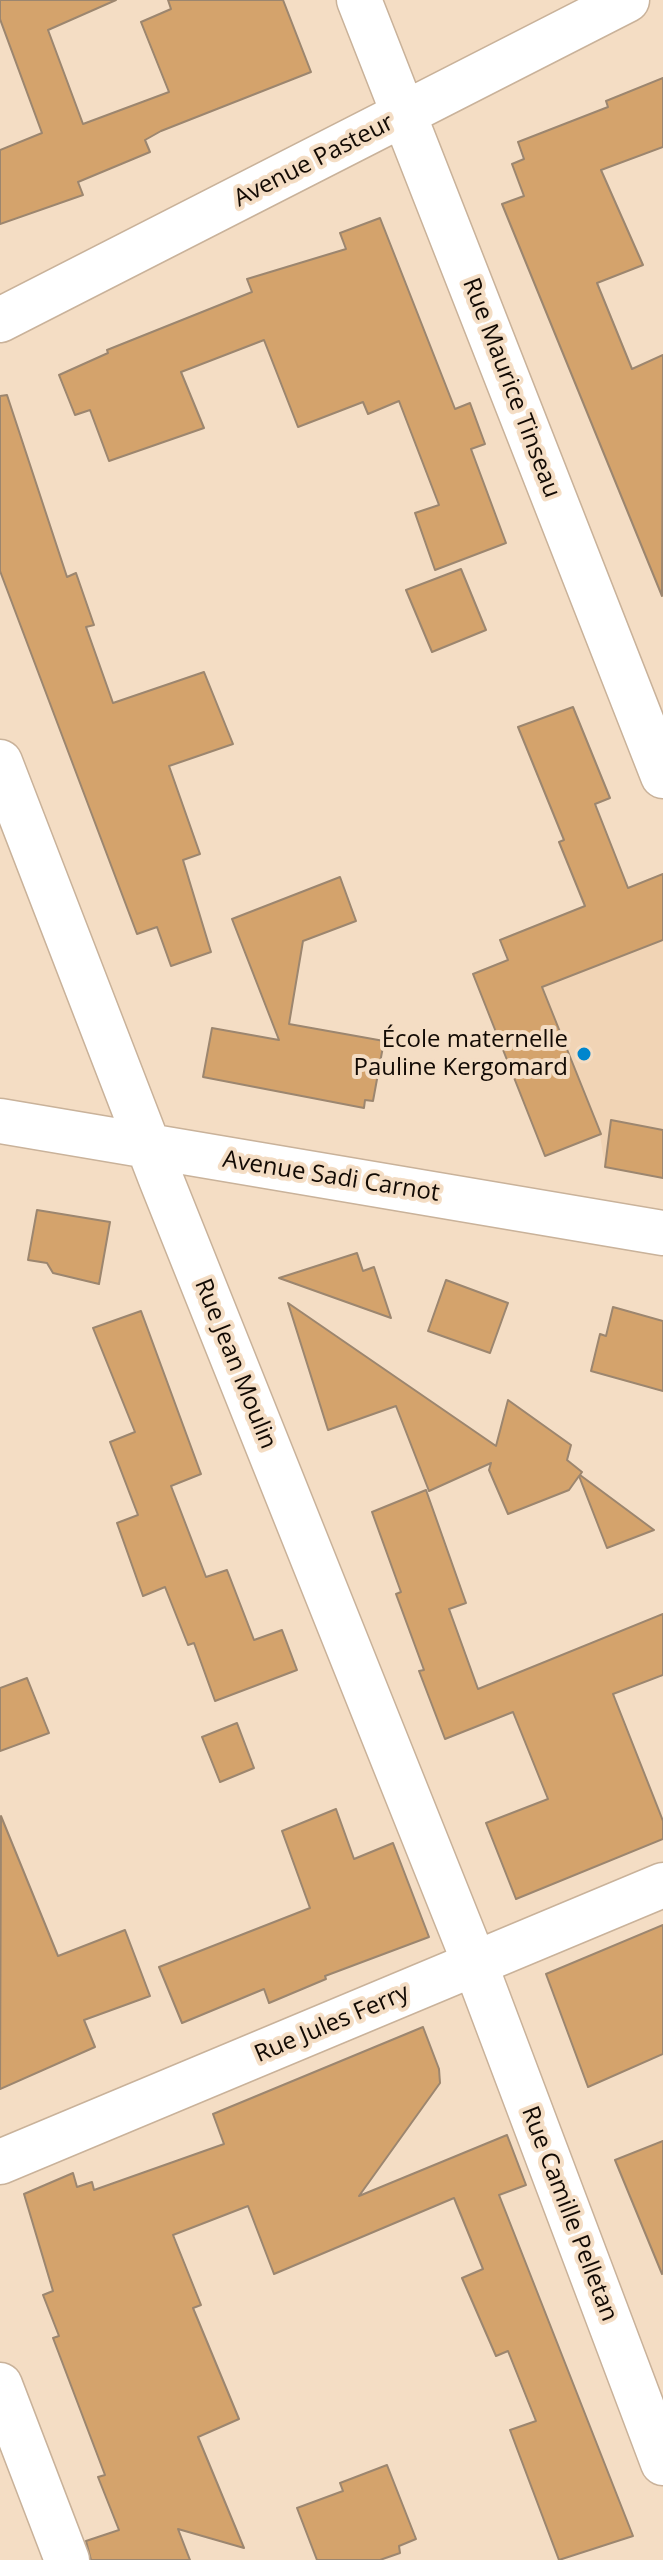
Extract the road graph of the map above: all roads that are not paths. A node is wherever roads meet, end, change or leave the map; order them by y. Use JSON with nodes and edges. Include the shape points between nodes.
{"nodes":[{"id":1,"x":359,"y":0,"type":"edge"},
{"id":2,"x":627,"y":0,"type":"edge"},
{"id":3,"x":404,"y":116,"type":"junction"},
{"id":4,"x":0,"y":320,"type":"edge"},
{"id":5,"x":0,"y":762,"type":"edge"},
{"id":6,"x":663,"y":776,"type":"edge"},
{"id":7,"x":0,"y":1121,"type":"edge"},
{"id":8,"x":149,"y":1148,"type":"junction"},
{"id":9,"x":663,"y":1233,"type":"edge"},
{"id":10,"x":663,"y":1885,"type":"edge"},
{"id":11,"x":475,"y":1964,"type":"junction"},
{"id":12,"x":0,"y":2162,"type":"edge"},
{"id":13,"x":0,"y":2385,"type":"edge"},
{"id":14,"x":663,"y":2463,"type":"edge"},
{"id":15,"x":67,"y":2560,"type":"edge"}],
"edges":[{"from":1,"to":3,"type":"street","name":"Rue Maurice Tinseau"},
{"from":2,"to":3,"type":"street","name":"Avenue Pasteur"},
{"from":3,"to":4,"type":"street","name":"Avenue Pasteur"},
{"from":3,"to":6,"type":"street","name":"Rue Maurice Tinseau"},
{"from":5,"to":8,"type":"street","name":"Rue Jean Moulin"},
{"from":7,"to":8,"type":"street","name":"Avenue Sadi Carnot"},
{"from":8,"to":9,"type":"street","name":"Avenue Sadi Carnot"},
{"from":8,"to":11,"type":"street","name":"Rue Jean Moulin"},
{"from":10,"to":11,"type":"street","name":"Rue Jules Ferry"},
{"from":11,"to":12,"type":"street","name":"Rue Jules Ferry"},
{"from":11,"to":14,"type":"street","name":"Rue Camille Pelletan"},
{"from":13,"to":15,"type":"street"}]}
